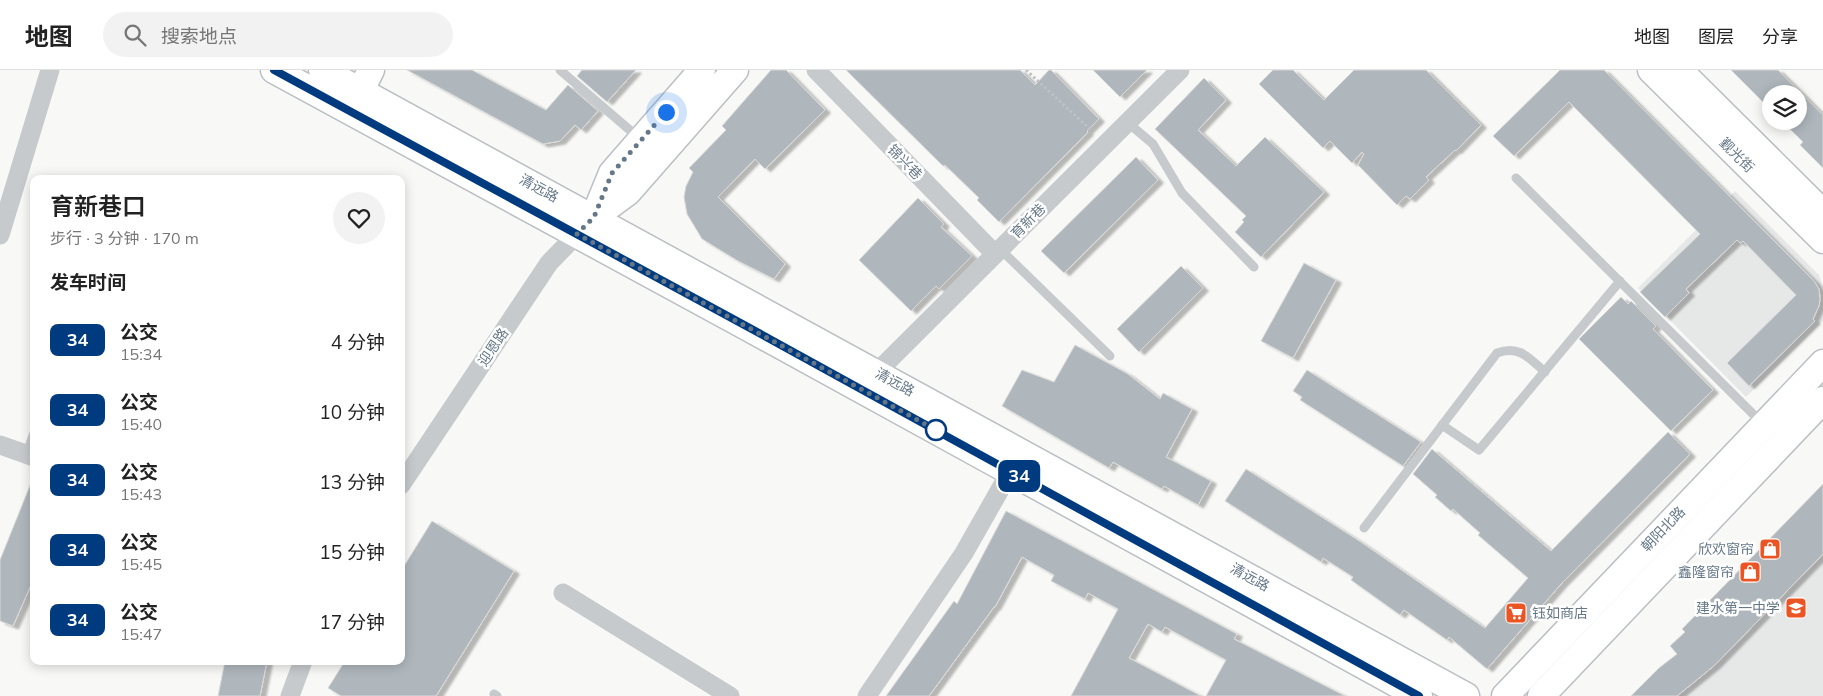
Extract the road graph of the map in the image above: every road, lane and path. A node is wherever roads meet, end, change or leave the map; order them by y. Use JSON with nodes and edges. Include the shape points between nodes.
{"nodes":[{"id":1,"x":50,"y":70,"type":"edge"},
{"id":2,"x":274,"y":70,"type":"edge"},
{"id":3,"x":322,"y":70,"type":"edge"},
{"id":4,"x":560,"y":70,"type":"edge"},
{"id":5,"x":702,"y":70,"type":"edge"},
{"id":6,"x":735,"y":70,"type":"edge"},
{"id":7,"x":816,"y":70,"type":"edge"},
{"id":8,"x":1026,"y":70,"type":"edge"},
{"id":9,"x":1180,"y":70,"type":"edge"},
{"id":10,"x":1651,"y":70,"type":"edge"},
{"id":11,"x":1679,"y":70,"type":"edge"},
{"id":12,"x":361,"y":91,"type":"edge"},
{"id":13,"x":1128,"y":122,"type":"junction"},
{"id":14,"x":641,"y":140,"type":"junction"},
{"id":15,"x":1106,"y":144,"type":"junction"},
{"id":16,"x":1516,"y":178,"type":"dead end"},
{"id":17,"x":1823,"y":213,"type":"edge"},
{"id":18,"x":585,"y":226,"type":"junction"},
{"id":19,"x":0,"y":235,"type":"edge"},
{"id":20,"x":1823,"y":240,"type":"edge"},
{"id":21,"x":997,"y":252,"type":"junction"},
{"id":22,"x":1254,"y":267,"type":"dead end"},
{"id":23,"x":1620,"y":281,"type":"junction"},
{"id":24,"x":1110,"y":356,"type":"dead end"},
{"id":25,"x":1823,"y":363,"type":"edge"},
{"id":26,"x":877,"y":372,"type":"junction"},
{"id":27,"x":1545,"y":372,"type":"junction"},
{"id":28,"x":1823,"y":400,"type":"edge"},
{"id":29,"x":1442,"y":425,"type":"junction"},
{"id":30,"x":1763,"y":425,"type":"junction"},
{"id":31,"x":0,"y":445,"type":"edge"},
{"id":32,"x":30,"y":456,"type":"edge"},
{"id":33,"x":1010,"y":472,"type":"junction"},
{"id":34,"x":405,"y":479,"type":"edge"},
{"id":35,"x":1364,"y":528,"type":"dead end"},
{"id":36,"x":563,"y":593,"type":"dead end"},
{"id":37,"x":302,"y":665,"type":"edge"},
{"id":38,"x":290,"y":696,"type":"edge"},
{"id":39,"x":730,"y":696,"type":"edge"},
{"id":40,"x":867,"y":696,"type":"edge"},
{"id":41,"x":1419,"y":696,"type":"edge"},
{"id":42,"x":1466,"y":696,"type":"edge"},
{"id":43,"x":1505,"y":696,"type":"edge"},
{"id":44,"x":1541,"y":696,"type":"edge"}],
"edges":[{"from":1,"to":19,"type":"street"},
{"from":2,"to":12,"type":"main road","name":"清远路"},
{"from":3,"to":12,"type":"main road","name":"清远路"},
{"from":4,"to":14,"type":"lane"},
{"from":5,"to":14,"type":"main road","name":"迎恩路"},
{"from":6,"to":18,"type":"main road","name":"迎恩路","via":[[628,192]]},
{"from":7,"to":21,"type":"street","name":"锦兴巷"},
{"from":8,"to":15,"type":"path"},
{"from":9,"to":13,"type":"street","name":"育新巷"},
{"from":10,"to":20,"type":"main road","name":"觐光街"},
{"from":11,"to":17,"type":"main road","name":"觐光街"},
{"from":12,"to":18,"type":"main road","name":"清远路"},
{"from":13,"to":15,"type":"street","name":"育新巷"},
{"from":13,"to":22,"type":"lane","via":[[1153,144],[1182,193]]},
{"from":14,"to":18,"type":"main road","name":"迎恩路","via":[[612,173]]},
{"from":15,"to":21,"type":"street","name":"育新巷"},
{"from":16,"to":23,"type":"lane"},
{"from":18,"to":26,"type":"main road","name":"清远路"},
{"from":18,"to":33,"type":"main road","name":"清远路"},
{"from":18,"to":34,"type":"street","name":"迎恩路","via":[[549,262]]},
{"from":21,"to":24,"type":"lane"},
{"from":21,"to":26,"type":"street","name":"育新巷"},
{"from":23,"to":27,"type":"lane"},
{"from":23,"to":30,"type":"lane"},
{"from":25,"to":30,"type":"main road","name":"朝阳北路"},
{"from":26,"to":42,"type":"main road","name":"清远路"},
{"from":27,"to":29,"type":"lane","via":[[1479,450]]},
{"from":27,"to":29,"type":"lane","via":[[1523,353],[1497,352]]},
{"from":28,"to":44,"type":"main road","name":"朝阳北路"},
{"from":29,"to":35,"type":"lane"},
{"from":30,"to":43,"type":"main road","name":"朝阳北路"},
{"from":31,"to":32,"type":"street"},
{"from":33,"to":40,"type":"street","via":[[964,553]]},
{"from":33,"to":41,"type":"main road","name":"清远路"},
{"from":36,"to":39,"type":"street"},
{"from":37,"to":38,"type":"street"}]}
